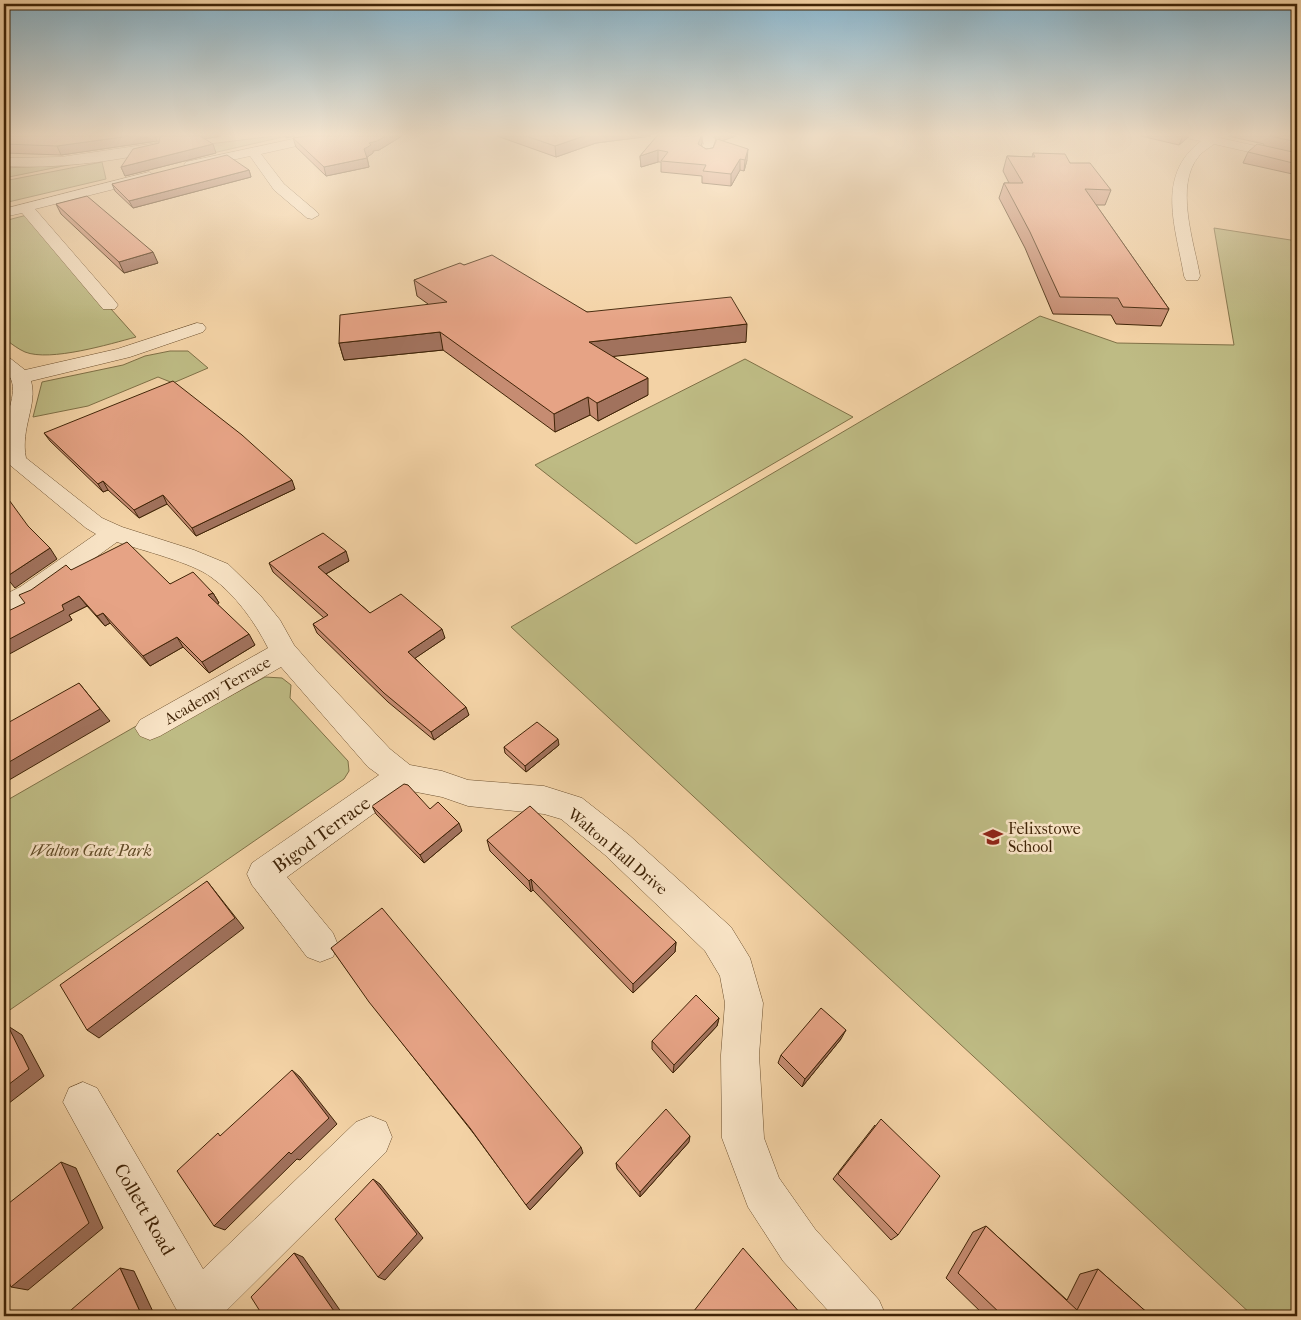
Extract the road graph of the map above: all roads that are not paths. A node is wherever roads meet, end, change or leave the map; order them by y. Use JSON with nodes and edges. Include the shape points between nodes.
{"nodes":[{"id":1,"x":62,"y":198,"type":"edge"},
{"id":2,"x":291,"y":198,"type":"edge"},
{"id":3,"x":1179,"y":198,"type":"edge"},
{"id":4,"x":25,"y":207,"type":"junction"},
{"id":5,"x":4,"y":212,"type":"edge"},
{"id":6,"x":312,"y":215,"type":"dead end"},
{"id":7,"x":1192,"y":276,"type":"dead end"},
{"id":8,"x":109,"y":305,"type":"dead end"},
{"id":9,"x":197,"y":328,"type":"dead end"},
{"id":10,"x":12,"y":370,"type":"edge"},
{"id":11,"x":10,"y":464,"type":"edge"},
{"id":12,"x":114,"y":533,"type":"junction"},
{"id":13,"x":4,"y":606,"type":"edge"},
{"id":14,"x":284,"y":652,"type":"junction"},
{"id":15,"x":150,"y":728,"type":"dead end"},
{"id":16,"x":402,"y":776,"type":"junction"},
{"id":17,"x":320,"y":945,"type":"dead end"},
{"id":18,"x":83,"y":1102,"type":"dead end"},
{"id":19,"x":371,"y":1136,"type":"dead end"},
{"id":20,"x":202,"y":1310,"type":"edge"},
{"id":21,"x":863,"y":1316,"type":"edge"}],
"edges":[{"from":1,"to":4,"type":"street"},
{"from":2,"to":6,"type":"street"},
{"from":3,"to":7,"type":"street"},
{"from":4,"to":5,"type":"street"},
{"from":4,"to":8,"type":"street"},
{"from":9,"to":10,"type":"street","via":[[123,353]]},
{"from":10,"to":11,"type":"street","name":"Walton Hall Drive","via":[[25,386]]},
{"from":11,"to":12,"type":"street","name":"Walton Hall Drive"},
{"from":12,"to":13,"type":"street","via":[[29,593]]},
{"from":12,"to":14,"type":"street","name":"Walton Hall Drive","via":[[219,570],[251,601],[271,627]]},
{"from":14,"to":15,"type":"street","name":"Academy Terrace"},
{"from":14,"to":16,"type":"street","name":"Walton Hall Drive","via":[[379,758]]},
{"from":16,"to":17,"type":"street","name":"Bigod Terrace","via":[[264,874]]},
{"from":16,"to":21,"type":"street","name":"Walton Hall Drive","via":[[468,793],[544,800],[571,808],[617,845],[718,939],[737,971],[744,1003],[740,1054],[743,1138],[763,1192],[799,1245]]},
{"from":18,"to":20,"type":"street","name":"Collett Road"},
{"from":19,"to":20,"type":"street"}]}
